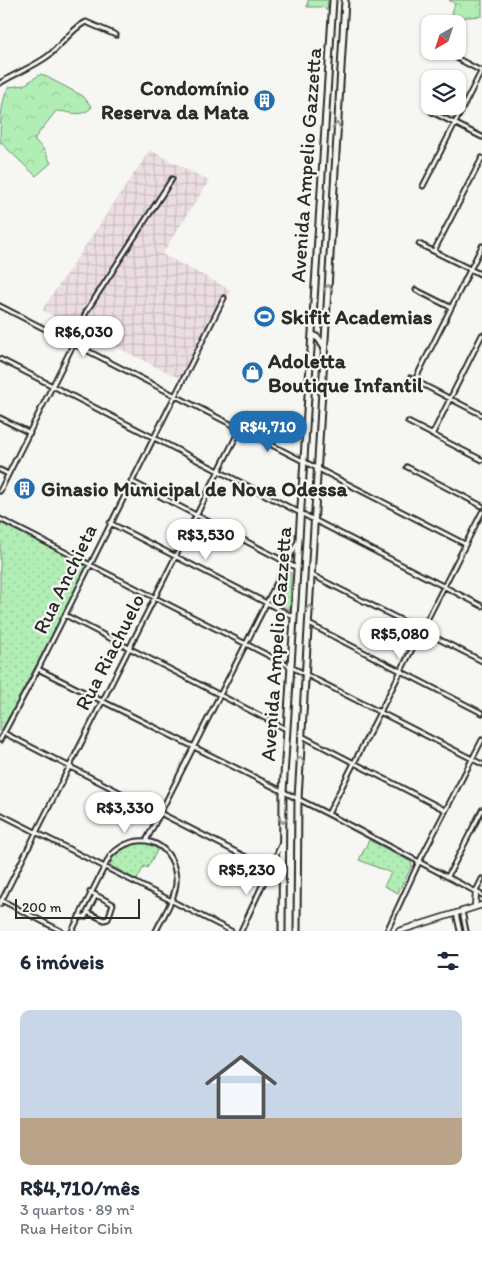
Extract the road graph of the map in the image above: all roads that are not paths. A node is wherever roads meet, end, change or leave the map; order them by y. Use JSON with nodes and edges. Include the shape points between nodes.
{"nodes":[{"id":1,"x":333,"y":0,"type":"edge"},
{"id":2,"x":345,"y":0,"type":"edge"},
{"id":3,"x":116,"y":35,"type":"dead end"},
{"id":4,"x":461,"y":60,"type":"edge"},
{"id":5,"x":482,"y":71,"type":"edge"},
{"id":6,"x":0,"y":83,"type":"edge"},
{"id":7,"x":438,"y":115,"type":"edge"},
{"id":8,"x":455,"y":123,"type":"junction"},
{"id":9,"x":482,"y":137,"type":"edge"},
{"id":10,"x":323,"y":148,"type":"junction"},
{"id":11,"x":336,"y":150,"type":"junction"},
{"id":12,"x":482,"y":158,"type":"edge"},
{"id":13,"x":172,"y":179,"type":"dead end"},
{"id":14,"x":423,"y":186,"type":"dead end"},
{"id":15,"x":419,"y":244,"type":"dead end"},
{"id":16,"x":482,"y":246,"type":"edge"},
{"id":17,"x":434,"y":251,"type":"junction"},
{"id":18,"x":470,"y":269,"type":"junction"},
{"id":19,"x":482,"y":276,"type":"edge"},
{"id":20,"x":416,"y":290,"type":"dead end"},
{"id":21,"x":224,"y":298,"type":"dead end"},
{"id":22,"x":0,"y":306,"type":"edge"},
{"id":23,"x":450,"y":307,"type":"junction"},
{"id":24,"x":312,"y":334,"type":"junction"},
{"id":25,"x":482,"y":335,"type":"edge"},
{"id":26,"x":74,"y":343,"type":"junction"},
{"id":27,"x":324,"y":347,"type":"junction"},
{"id":28,"x":0,"y":359,"type":"edge"},
{"id":29,"x":410,"y":378,"type":"dead end"},
{"id":30,"x":415,"y":380,"type":"junction"},
{"id":31,"x":52,"y":386,"type":"junction"},
{"id":32,"x":175,"y":395,"type":"junction"},
{"id":33,"x":449,"y":398,"type":"junction"},
{"id":34,"x":248,"y":413,"type":"dead end"},
{"id":35,"x":482,"y":414,"type":"edge"},
{"id":36,"x":0,"y":418,"type":"edge"},
{"id":37,"x":408,"y":422,"type":"dead end"},
{"id":38,"x":240,"y":429,"type":"junction"},
{"id":39,"x":30,"y":433,"type":"junction"},
{"id":40,"x":432,"y":434,"type":"junction"},
{"id":41,"x":153,"y":438,"type":"junction"},
{"id":42,"x":482,"y":460,"type":"edge"},
{"id":43,"x":304,"y":462,"type":"junction"},
{"id":44,"x":407,"y":467,"type":"dead end"},
{"id":45,"x":318,"y":468,"type":"junction"},
{"id":46,"x":0,"y":470,"type":"edge"},
{"id":47,"x":218,"y":472,"type":"junction"},
{"id":48,"x":8,"y":474,"type":"junction"},
{"id":49,"x":131,"y":481,"type":"junction"},
{"id":50,"x":0,"y":491,"type":"edge"},
{"id":51,"x":482,"y":506,"type":"edge"},
{"id":52,"x":482,"y":512,"type":"edge"},
{"id":53,"x":196,"y":514,"type":"junction"},
{"id":54,"x":301,"y":514,"type":"junction"},
{"id":55,"x":0,"y":519,"type":"edge"},
{"id":56,"x":315,"y":521,"type":"junction"},
{"id":57,"x":110,"y":523,"type":"junction"},
{"id":58,"x":300,"y":538,"type":"junction"},
{"id":59,"x":465,"y":544,"type":"junction"},
{"id":60,"x":176,"y":555,"type":"junction"},
{"id":61,"x":287,"y":563,"type":"junction"},
{"id":62,"x":92,"y":564,"type":"junction"},
{"id":63,"x":297,"y":568,"type":"junction"},
{"id":64,"x":312,"y":575,"type":"junction"},
{"id":65,"x":444,"y":587,"type":"junction"},
{"id":66,"x":154,"y":597,"type":"junction"},
{"id":67,"x":266,"y":603,"type":"junction"},
{"id":68,"x":482,"y":606,"type":"edge"},
{"id":69,"x":65,"y":614,"type":"junction"},
{"id":70,"x":294,"y":617,"type":"junction"},
{"id":71,"x":309,"y":624,"type":"junction"},
{"id":72,"x":422,"y":630,"type":"junction"},
{"id":73,"x":247,"y":643,"type":"junction"},
{"id":74,"x":129,"y":648,"type":"junction"},
{"id":75,"x":482,"y":661,"type":"edge"},
{"id":76,"x":291,"y":667,"type":"junction"},
{"id":77,"x":38,"y":669,"type":"junction"},
{"id":78,"x":401,"y":671,"type":"junction"},
{"id":79,"x":305,"y":674,"type":"junction"},
{"id":80,"x":220,"y":694,"type":"junction"},
{"id":81,"x":102,"y":703,"type":"junction"},
{"id":82,"x":380,"y":713,"type":"junction"},
{"id":83,"x":482,"y":713,"type":"edge"},
{"id":84,"x":287,"y":729,"type":"junction"},
{"id":85,"x":4,"y":733,"type":"junction"},
{"id":86,"x":302,"y":736,"type":"junction"},
{"id":87,"x":0,"y":740,"type":"edge"},
{"id":88,"x":482,"y":740,"type":"edge"},
{"id":89,"x":195,"y":749,"type":"junction"},
{"id":90,"x":472,"y":759,"type":"junction"},
{"id":91,"x":354,"y":763,"type":"junction"},
{"id":92,"x":482,"y":764,"type":"edge"},
{"id":93,"x":69,"y":767,"type":"junction"},
{"id":94,"x":283,"y":792,"type":"junction"},
{"id":95,"x":298,"y":799,"type":"junction"},
{"id":96,"x":445,"y":810,"type":"junction"},
{"id":97,"x":482,"y":810,"type":"edge"},
{"id":98,"x":160,"y":812,"type":"junction"},
{"id":99,"x":0,"y":814,"type":"edge"},
{"id":100,"x":328,"y":814,"type":"junction"},
{"id":101,"x":36,"y":833,"type":"junction"},
{"id":102,"x":147,"y":840,"type":"junction"},
{"id":103,"x":283,"y":841,"type":"junction"},
{"id":104,"x":419,"y":862,"type":"junction"},
{"id":105,"x":102,"y":866,"type":"junction"},
{"id":106,"x":270,"y":870,"type":"junction"},
{"id":107,"x":281,"y":875,"type":"junction"},
{"id":108,"x":448,"y":876,"type":"junction"},
{"id":109,"x":482,"y":879,"type":"edge"},
{"id":110,"x":476,"y":891,"type":"junction"},
{"id":111,"x":90,"y":892,"type":"junction"},
{"id":112,"x":96,"y":895,"type":"junction"},
{"id":113,"x":482,"y":895,"type":"edge"},
{"id":114,"x":170,"y":900,"type":"junction"},
{"id":115,"x":0,"y":902,"type":"edge"},
{"id":116,"x":482,"y":905,"type":"edge"},
{"id":117,"x":475,"y":907,"type":"junction"},
{"id":118,"x":462,"y":911,"type":"junction"},
{"id":119,"x":87,"y":912,"type":"junction"},
{"id":120,"x":456,"y":913,"type":"junction"},
{"id":121,"x":79,"y":916,"type":"junction"},
{"id":122,"x":464,"y":923,"type":"junction"},
{"id":123,"x":458,"y":924,"type":"junction"},
{"id":124,"x":61,"y":931,"type":"edge"},
{"id":125,"x":72,"y":931,"type":"edge"},
{"id":126,"x":156,"y":931,"type":"edge"},
{"id":127,"x":231,"y":931,"type":"edge"},
{"id":128,"x":240,"y":931,"type":"edge"},
{"id":129,"x":282,"y":931,"type":"edge"},
{"id":130,"x":297,"y":931,"type":"edge"},
{"id":131,"x":387,"y":931,"type":"edge"},
{"id":132,"x":399,"y":931,"type":"edge"},
{"id":133,"x":460,"y":931,"type":"edge"},
{"id":134,"x":466,"y":931,"type":"edge"}],
"edges":[{"from":1,"to":10,"type":"main road","name":"Avenida Ampelio Gazzetta"},
{"from":11,"to":2,"type":"main road","name":"Avenida Ampelio Gazzetta","one_way":true},
{"from":3,"to":6,"type":"street","via":[[86,22],[34,66]]},
{"from":4,"to":5,"type":"street"},
{"from":5,"to":8,"type":"street"},
{"from":7,"to":8,"type":"street"},
{"from":8,"to":9,"type":"street"},
{"from":8,"to":14,"type":"street"},
{"from":10,"to":11,"type":"main road","via":[[330,152]]},
{"from":10,"to":24,"type":"main road","name":"Avenida Ampelio Gazzetta"},
{"from":27,"to":11,"type":"main road","name":"Avenida Ampelio Gazzetta","one_way":true},
{"from":12,"to":17,"type":"street"},
{"from":13,"to":26,"type":"street","via":[[86,312]]},
{"from":15,"to":17,"type":"street"},
{"from":16,"to":18,"type":"street"},
{"from":17,"to":18,"type":"street"},
{"from":18,"to":19,"type":"street"},
{"from":18,"to":23,"type":"street"},
{"from":20,"to":23,"type":"street"},
{"from":21,"to":32,"type":"street","name":"Rua Anchieta"},
{"from":22,"to":26,"type":"street"},
{"from":23,"to":30,"type":"street"},
{"from":24,"to":27,"type":"main road"},
{"from":24,"to":43,"type":"main road","name":"Avenida Ampelio Gazzetta"},
{"from":25,"to":33,"type":"street"},
{"from":26,"to":31,"type":"street"},
{"from":26,"to":32,"type":"street"},
{"from":27,"to":45,"type":"main road","name":"Avenida Ampelio Gazzetta"},
{"from":28,"to":31,"type":"street"},
{"from":29,"to":30,"type":"street"},
{"from":30,"to":33,"type":"street"},
{"from":31,"to":39,"type":"street"},
{"from":31,"to":41,"type":"street"},
{"from":32,"to":38,"type":"street"},
{"from":32,"to":41,"type":"street","name":"Rua Anchieta"},
{"from":33,"to":35,"type":"street"},
{"from":33,"to":40,"type":"street"},
{"from":34,"to":38,"type":"street","name":"Rua Riachuelo"},
{"from":36,"to":39,"type":"street"},
{"from":37,"to":40,"type":"street"},
{"from":38,"to":43,"type":"street"},
{"from":38,"to":47,"type":"street","name":"Rua Riachuelo"},
{"from":39,"to":48,"type":"street"},
{"from":40,"to":42,"type":"street"},
{"from":41,"to":47,"type":"street"},
{"from":41,"to":49,"type":"street","name":"Rua Anchieta"},
{"from":43,"to":45,"type":"street"},
{"from":43,"to":54,"type":"main road","name":"Avenida Ampelio Gazzetta"},
{"from":44,"to":51,"type":"street"},
{"from":45,"to":56,"type":"main road","name":"Avenida Ampelio Gazzetta"},
{"from":45,"to":59,"type":"street"},
{"from":46,"to":48,"type":"street"},
{"from":47,"to":53,"type":"street","name":"Rua Riachuelo"},
{"from":47,"to":54,"type":"street"},
{"from":48,"to":50,"type":"street"},
{"from":49,"to":53,"type":"street"},
{"from":49,"to":57,"type":"street","name":"Rua Anchieta"},
{"from":52,"to":59,"type":"street"},
{"from":53,"to":60,"type":"street","name":"Rua Riachuelo"},
{"from":53,"to":61,"type":"street"},
{"from":54,"to":56,"type":"street"},
{"from":54,"to":58,"type":"main road","name":"Avenida Ampelio Gazzetta"},
{"from":55,"to":62,"type":"street"},
{"from":56,"to":64,"type":"main road","name":"Avenida Ampelio Gazzetta"},
{"from":56,"to":65,"type":"street"},
{"from":57,"to":60,"type":"street"},
{"from":57,"to":62,"type":"street","name":"Rua Anchieta"},
{"from":58,"to":61,"type":"street"},
{"from":58,"to":63,"type":"main road","name":"Avenida Ampelio Gazzetta"},
{"from":59,"to":65,"type":"street"},
{"from":60,"to":66,"type":"street","name":"Rua Riachuelo"},
{"from":60,"to":67,"type":"street"},
{"from":61,"to":63,"type":"street"},
{"from":61,"to":67,"type":"street"},
{"from":62,"to":66,"type":"street"},
{"from":62,"to":69,"type":"street","name":"Rua Anchieta"},
{"from":63,"to":70,"type":"main road","name":"Avenida Ampelio Gazzetta"},
{"from":71,"to":64,"type":"main road","name":"Avenida Ampelio Gazzetta","one_way":true},
{"from":64,"to":72,"type":"street"},
{"from":65,"to":68,"type":"street"},
{"from":65,"to":72,"type":"street"},
{"from":66,"to":73,"type":"street"},
{"from":66,"to":74,"type":"street","name":"Rua Riachuelo"},
{"from":67,"to":70,"type":"street"},
{"from":67,"to":73,"type":"street"},
{"from":69,"to":74,"type":"street"},
{"from":69,"to":77,"type":"street","name":"Rua Anchieta"},
{"from":70,"to":76,"type":"main road","name":"Avenida Ampelio Gazzetta"},
{"from":71,"to":78,"type":"street"},
{"from":71,"to":79,"type":"main road","name":"Avenida Ampelio Gazzetta"},
{"from":72,"to":75,"type":"street"},
{"from":72,"to":78,"type":"street"},
{"from":73,"to":76,"type":"street"},
{"from":73,"to":80,"type":"street"},
{"from":74,"to":80,"type":"street"},
{"from":74,"to":81,"type":"street","name":"Rua Riachuelo"},
{"from":76,"to":79,"type":"street"},
{"from":76,"to":84,"type":"main road","name":"Avenida Ampelio Gazzetta"},
{"from":77,"to":81,"type":"street"},
{"from":77,"to":85,"type":"street","name":"Rua Anchieta"},
{"from":78,"to":82,"type":"street"},
{"from":78,"to":83,"type":"street"},
{"from":79,"to":82,"type":"street"},
{"from":79,"to":86,"type":"main road","name":"Avenida Ampelio Gazzetta"},
{"from":80,"to":84,"type":"street"},
{"from":80,"to":89,"type":"street"},
{"from":81,"to":89,"type":"street"},
{"from":81,"to":93,"type":"street","name":"Rua Riachuelo"},
{"from":82,"to":90,"type":"street"},
{"from":82,"to":91,"type":"street"},
{"from":84,"to":94,"type":"main road","name":"Avenida Ampelio Gazzetta"},
{"from":85,"to":87,"type":"street","name":"Rua Anchieta"},
{"from":85,"to":93,"type":"street"},
{"from":86,"to":91,"type":"street"},
{"from":95,"to":86,"type":"main road","name":"Avenida Ampelio Gazzetta","one_way":true},
{"from":88,"to":90,"type":"street"},
{"from":89,"to":94,"type":"street"},
{"from":89,"to":98,"type":"street"},
{"from":90,"to":92,"type":"street"},
{"from":90,"to":96,"type":"street"},
{"from":91,"to":96,"type":"street"},
{"from":91,"to":100,"type":"street"},
{"from":93,"to":98,"type":"street"},
{"from":93,"to":101,"type":"street","name":"Rua Riachuelo"},
{"from":94,"to":95,"type":"street"},
{"from":94,"to":103,"type":"main road","name":"Avenida Ampelio Gazzetta","one_way":true},
{"from":95,"to":100,"type":"street"},
{"from":95,"to":130,"type":"main road","name":"Avenida Ampelio Gazzetta"},
{"from":96,"to":104,"type":"street"},
{"from":97,"to":108,"type":"street"},
{"from":98,"to":102,"type":"street"},
{"from":98,"to":106,"type":"street"},
{"from":99,"to":101,"type":"street"},
{"from":100,"to":104,"type":"street"},
{"from":101,"to":105,"type":"street"},
{"from":101,"to":115,"type":"street","name":"Rua Riachuelo"},
{"from":102,"to":105,"type":"street","via":[[139,839],[118,848]]},
{"from":102,"to":114,"type":"street","via":[[159,846],[172,862],[176,878]]},
{"from":103,"to":106,"type":"street"},
{"from":103,"to":107,"type":"main road","name":"Avenida Ampelio Gazzetta"},
{"from":104,"to":108,"type":"street"},
{"from":104,"to":131,"type":"street"},
{"from":105,"to":111,"type":"street"},
{"from":105,"to":114,"type":"street"},
{"from":106,"to":107,"type":"street"},
{"from":106,"to":128,"type":"street"},
{"from":107,"to":129,"type":"main road","name":"Avenida Ampelio Gazzetta"},
{"from":108,"to":110,"type":"street"},
{"from":109,"to":110,"type":"street"},
{"from":110,"to":113,"type":"street"},
{"from":110,"to":117,"type":"main road"},
{"from":111,"to":112,"type":"street"},
{"from":111,"to":121,"type":"street"},
{"from":112,"to":119,"type":"street"},
{"from":112,"to":119,"type":"street","via":[[113,904],[108,919]]},
{"from":114,"to":126,"type":"street"},
{"from":114,"to":127,"type":"street"},
{"from":115,"to":124,"type":"street"},
{"from":116,"to":117,"type":"main road"},
{"from":117,"to":118,"type":"main road"},
{"from":118,"to":120,"type":"main road"},
{"from":118,"to":122,"type":"street"},
{"from":119,"to":121,"type":"street","via":[[83,917]]},
{"from":120,"to":123,"type":"street"},
{"from":120,"to":132,"type":"main road"},
{"from":121,"to":125,"type":"street"},
{"from":122,"to":123,"type":"street"},
{"from":122,"to":134,"type":"street"},
{"from":123,"to":133,"type":"street"}]}
